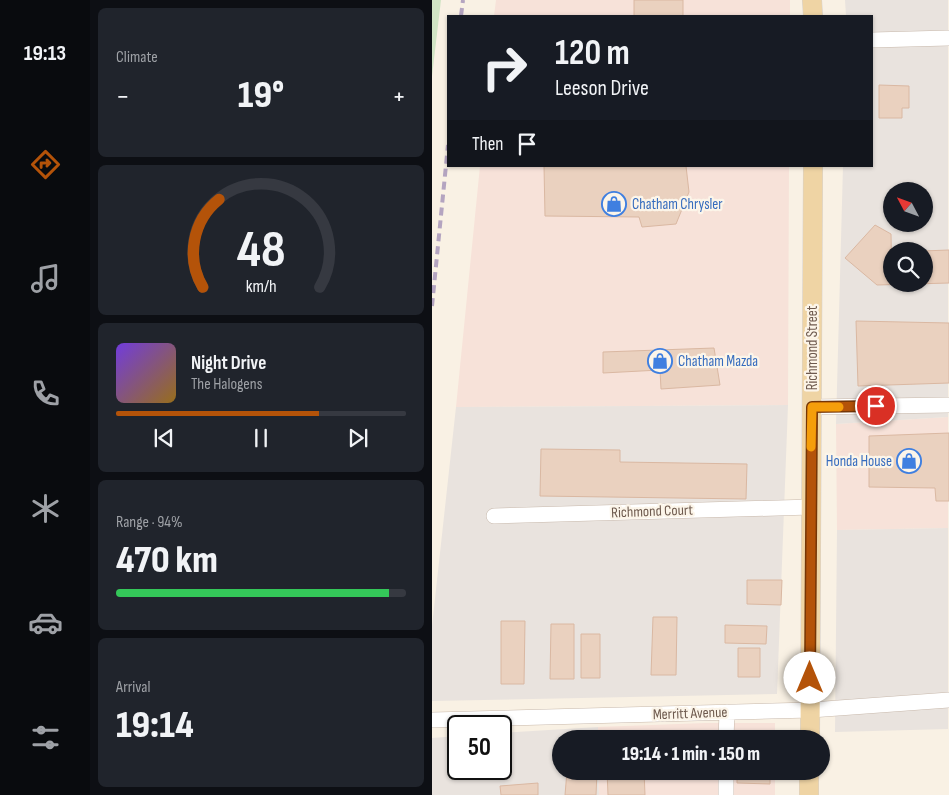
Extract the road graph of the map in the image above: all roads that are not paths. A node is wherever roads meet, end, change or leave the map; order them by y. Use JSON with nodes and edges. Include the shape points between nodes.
{"nodes":[{"id":1,"x":812,"y":0,"type":"edge"},
{"id":2,"x":813,"y":15,"type":"edge"},
{"id":3,"x":948,"y":38,"type":"edge"},
{"id":4,"x":873,"y":40,"type":"edge"},
{"id":5,"x":813,"y":167,"type":"edge"},
{"id":6,"x":948,"y":404,"type":"edge"},
{"id":7,"x":812,"y":407,"type":"junction"},
{"id":8,"x":811,"y":507,"type":"junction"},
{"id":9,"x":494,"y":516,"type":"dead end"},
{"id":10,"x":948,"y":700,"type":"edge"},
{"id":11,"x":811,"y":710,"type":"junction"},
{"id":12,"x":727,"y":712,"type":"junction"},
{"id":13,"x":432,"y":720,"type":"edge"},
{"id":14,"x":726,"y":730,"type":"edge"},
{"id":15,"x":810,"y":730,"type":"edge"},
{"id":16,"x":726,"y":780,"type":"edge"},
{"id":17,"x":809,"y":780,"type":"edge"},
{"id":18,"x":726,"y":795,"type":"edge"},
{"id":19,"x":809,"y":795,"type":"edge"}],
"edges":[{"from":1,"to":2,"type":"main road"},
{"from":3,"to":4,"type":"street"},
{"from":5,"to":7,"type":"main road","name":"Richmond Street"},
{"from":6,"to":7,"type":"street"},
{"from":7,"to":8,"type":"main road","name":"Richmond Street"},
{"from":8,"to":9,"type":"street","name":"Richmond Court"},
{"from":8,"to":11,"type":"main road","name":"Richmond Street"},
{"from":10,"to":11,"type":"street","name":"Merritt Avenue"},
{"from":11,"to":12,"type":"street","name":"Merritt Avenue"},
{"from":11,"to":15,"type":"main road","name":"Richmond Street"},
{"from":12,"to":13,"type":"street","name":"Merritt Avenue"},
{"from":12,"to":14,"type":"street"},
{"from":16,"to":18,"type":"street"},
{"from":17,"to":19,"type":"main road"}]}
